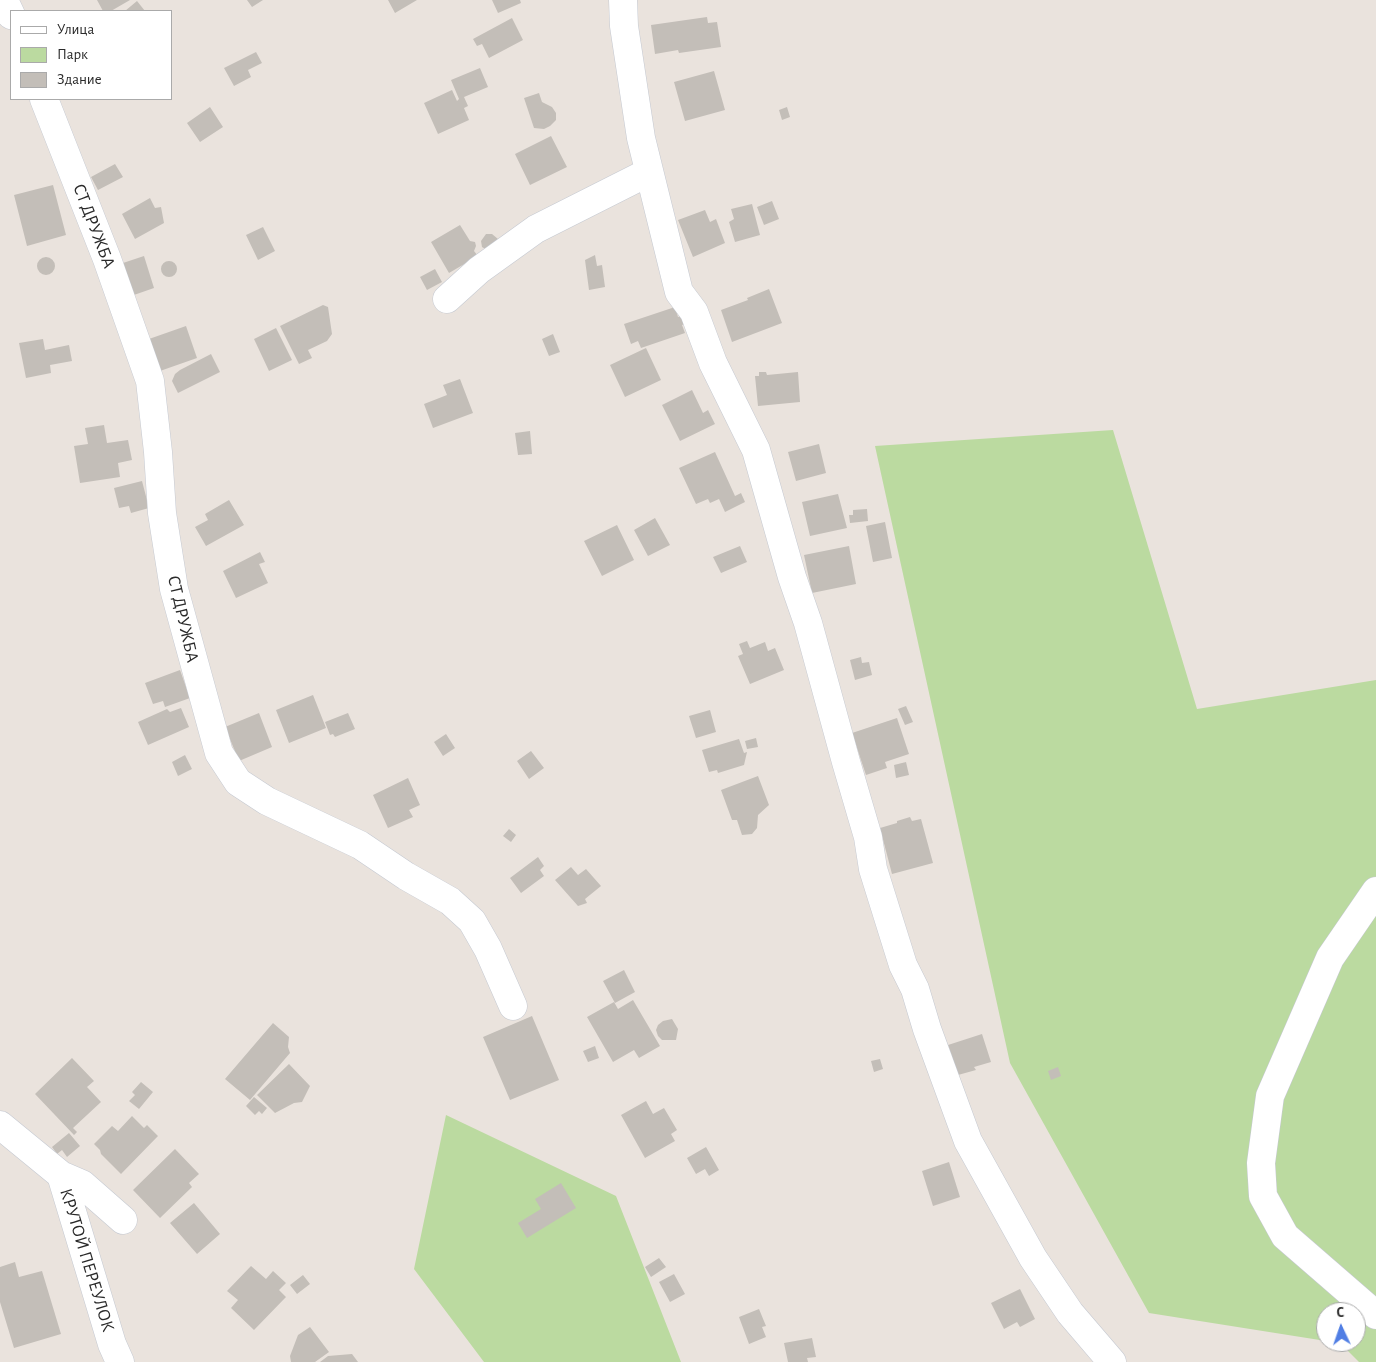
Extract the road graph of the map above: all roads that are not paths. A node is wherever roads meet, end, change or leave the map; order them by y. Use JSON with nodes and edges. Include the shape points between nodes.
{"nodes":[{"id":1,"x":4,"y":0,"type":"edge"},
{"id":2,"x":623,"y":0,"type":"edge"},
{"id":3,"x":10,"y":13,"type":"edge"},
{"id":4,"x":44,"y":100,"type":"edge"},
{"id":5,"x":650,"y":172,"type":"junction"},
{"id":6,"x":447,"y":299,"type":"dead end"},
{"id":7,"x":1376,"y":891,"type":"edge"},
{"id":8,"x":514,"y":1006,"type":"dead end"},
{"id":9,"x":0,"y":1125,"type":"edge"},
{"id":10,"x":61,"y":1175,"type":"junction"},
{"id":11,"x":123,"y":1220,"type":"dead end"},
{"id":12,"x":1376,"y":1315,"type":"edge"},
{"id":13,"x":120,"y":1362,"type":"edge"},
{"id":14,"x":1112,"y":1362,"type":"edge"}],
"edges":[{"from":1,"to":3,"type":"street"},
{"from":2,"to":5,"type":"street","via":[[641,138]]},
{"from":4,"to":8,"type":"street","name":"СТ ДРУЖБА","via":[[107,259],[150,381],[162,513],[174,589],[219,753],[238,782],[267,801],[360,845],[450,901],[472,921]]},
{"from":5,"to":6,"type":"street","via":[[536,229],[479,270]]},
{"from":5,"to":14,"type":"street","via":[[679,292],[694,312],[713,363],[756,450],[808,622],[868,837],[873,869],[903,965],[915,989],[968,1141],[1033,1258],[1070,1313]]},
{"from":7,"to":12,"type":"street","via":[[1330,958],[1270,1096],[1262,1163],[1263,1196],[1286,1236]]},
{"from":9,"to":10,"type":"street","name":"КРУТОЙ ПЕРЕУЛОК"},
{"from":10,"to":11,"type":"street","via":[[82,1184]]},
{"from":10,"to":13,"type":"street","name":"КРУТОЙ ПЕРЕУЛОК"}]}
